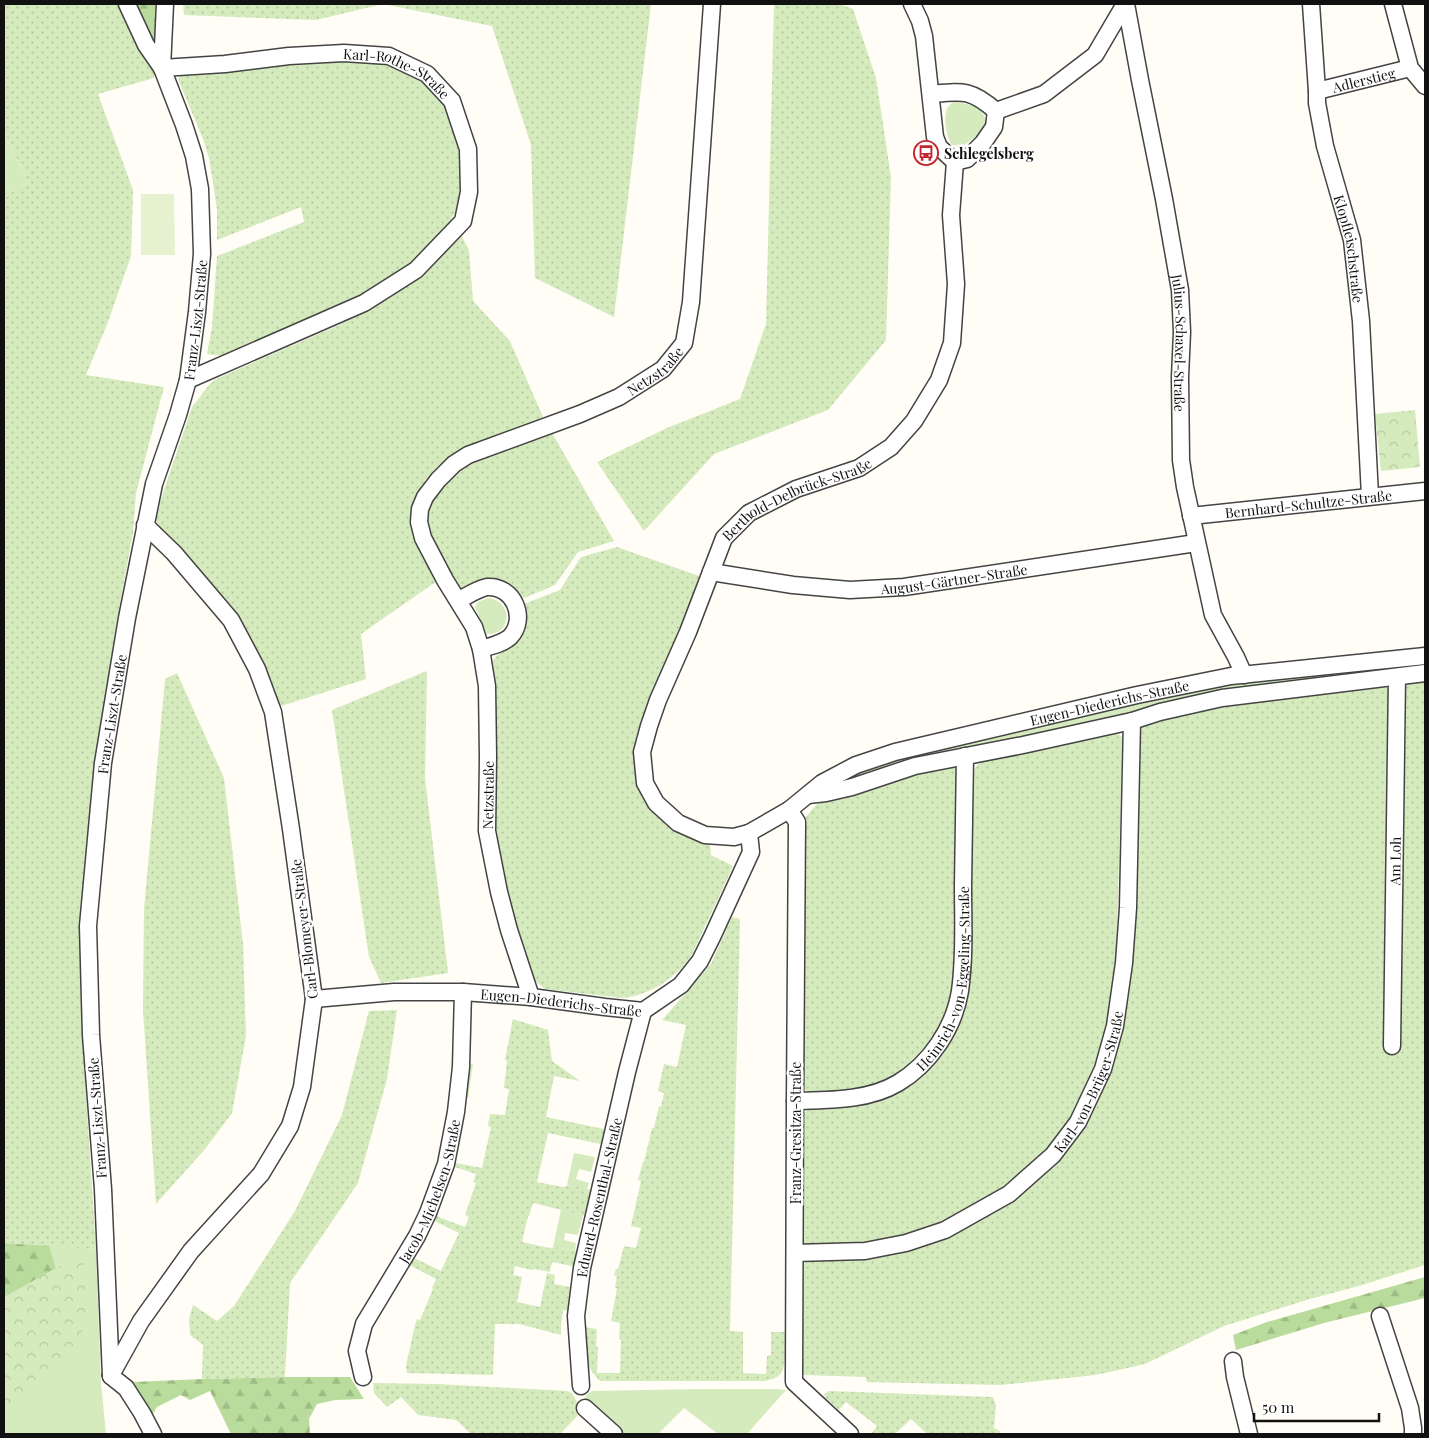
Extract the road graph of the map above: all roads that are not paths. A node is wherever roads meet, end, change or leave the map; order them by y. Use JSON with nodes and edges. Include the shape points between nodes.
{"nodes":[{"id":1,"x":127,"y":4,"type":"edge"},
{"id":2,"x":165,"y":4,"type":"edge"},
{"id":3,"x":712,"y":4,"type":"edge"},
{"id":4,"x":912,"y":4,"type":"edge"},
{"id":5,"x":1125,"y":4,"type":"edge"},
{"id":6,"x":1311,"y":4,"type":"edge"},
{"id":7,"x":1393,"y":4,"type":"edge"},
{"id":8,"x":162,"y":68,"type":"junction"},
{"id":9,"x":1402,"y":69,"type":"junction"},
{"id":10,"x":1425,"y":86,"type":"edge"},
{"id":11,"x":1317,"y":91,"type":"junction"},
{"id":12,"x":931,"y":94,"type":"junction"},
{"id":13,"x":996,"y":111,"type":"junction"},
{"id":14,"x":955,"y":162,"type":"junction"},
{"id":15,"x":188,"y":380,"type":"junction"},
{"id":16,"x":1425,"y":491,"type":"edge"},
{"id":17,"x":1370,"y":496,"type":"junction"},
{"id":18,"x":1191,"y":516,"type":"junction"},
{"id":19,"x":145,"y":525,"type":"junction"},
{"id":20,"x":1196,"y":543,"type":"junction"},
{"id":21,"x":712,"y":572,"type":"junction"},
{"id":22,"x":459,"y":600,"type":"junction"},
{"id":23,"x":481,"y":649,"type":"junction"},
{"id":24,"x":1425,"y":656,"type":"edge"},
{"id":25,"x":1425,"y":673,"type":"edge"},
{"id":26,"x":1244,"y":675,"type":"junction"},
{"id":27,"x":1397,"y":677,"type":"junction"},
{"id":28,"x":1132,"y":721,"type":"junction"},
{"id":29,"x":965,"y":756,"type":"junction"},
{"id":30,"x":808,"y":796,"type":"junction"},
{"id":31,"x":789,"y":810,"type":"junction"},
{"id":32,"x":749,"y":834,"type":"junction"},
{"id":33,"x":463,"y":992,"type":"junction"},
{"id":34,"x":531,"y":997,"type":"junction"},
{"id":35,"x":314,"y":1000,"type":"junction"},
{"id":36,"x":643,"y":1011,"type":"junction"},
{"id":37,"x":1392,"y":1046,"type":"dead end"},
{"id":38,"x":795,"y":1101,"type":"junction"},
{"id":39,"x":795,"y":1253,"type":"junction"},
{"id":40,"x":1380,"y":1316,"type":"dead end"},
{"id":41,"x":1233,"y":1361,"type":"dead end"},
{"id":42,"x":111,"y":1376,"type":"junction"},
{"id":43,"x":363,"y":1377,"type":"dead end"},
{"id":44,"x":580,"y":1386,"type":"dead end"},
{"id":45,"x":585,"y":1408,"type":"dead end"},
{"id":46,"x":153,"y":1434,"type":"edge"},
{"id":47,"x":614,"y":1434,"type":"edge"},
{"id":48,"x":850,"y":1434,"type":"edge"},
{"id":49,"x":1250,"y":1434,"type":"edge"},
{"id":50,"x":1413,"y":1434,"type":"edge"}],
"edges":[{"from":1,"to":8,"type":"street","via":[[146,45]]},
{"from":2,"to":8,"type":"street"},
{"from":3,"to":22,"type":"street","name":"Netzstraße","via":[[692,302],[684,343],[663,368],[619,397],[468,455],[438,480],[425,497],[419,522],[423,538]]},
{"from":4,"to":12,"type":"street","via":[[924,36]]},
{"from":5,"to":13,"type":"street","via":[[1095,55],[1044,94]]},
{"from":5,"to":18,"type":"street","name":"Julius-Schaxel-Straße","via":[[1180,290],[1181,460]]},
{"from":6,"to":11,"type":"street","name":"Klopfleischstraße"},
{"from":7,"to":9,"type":"street"},
{"from":8,"to":15,"type":"street","name":"Franz-Liszt-Straße","via":[[194,156],[200,189],[202,254]]},
{"from":8,"to":15,"type":"street","name":"Karl-Rothe-Straße","via":[[344,53],[389,56],[427,74],[452,101],[468,149],[469,192],[464,221],[416,270],[364,303]]},
{"from":9,"to":10,"type":"street"},
{"from":9,"to":11,"type":"street","name":"Adlerstieg"},
{"from":11,"to":17,"type":"street","name":"Klopfleischstraße","via":[[1316,103],[1325,146],[1352,240],[1361,322]]},
{"from":12,"to":13,"type":"street","via":[[966,92],[983,99]]},
{"from":12,"to":14,"type":"street","via":[[935,137],[939,147]]},
{"from":13,"to":14,"type":"street","via":[[994,127],[983,143],[967,159]]},
{"from":14,"to":21,"type":"street","name":"Berthold-Delbrück-Straße","via":[[951,215],[956,284],[952,344],[939,380],[914,421],[891,447],[859,468],[796,489],[749,513],[724,538]]},
{"from":15,"to":19,"type":"street","name":"Franz-Liszt-Straße","via":[[154,484]]},
{"from":16,"to":17,"type":"street","name":"Bernhard-Schultze-Straße"},
{"from":17,"to":18,"type":"street","name":"Bernhard-Schultze-Straße"},
{"from":18,"to":20,"type":"street","name":"Julius-Schaxel-Straße"},
{"from":19,"to":35,"type":"street","name":"Carl-Blomeyer-Straße","via":[[232,620],[257,669],[273,712]]},
{"from":19,"to":42,"type":"street","name":"Franz-Liszt-Straße","via":[[103,763],[88,926],[91,1034],[103,1189]]},
{"from":20,"to":21,"type":"street","name":"August-Gärtner-Straße","via":[[904,587],[850,590]]},
{"from":20,"to":26,"type":"street","name":"Julius-Schaxel-Straße","via":[[1213,615]]},
{"from":21,"to":32,"type":"street","name":"Berthold-Delbrück-Straße","via":[[649,726],[642,752],[645,783],[656,803],[678,823],[704,835],[734,837]]},
{"from":22,"to":23,"type":"street","name":"Netzstraße","via":[[474,627]]},
{"from":22,"to":23,"type":"street","via":[[488,587],[507,593],[513,600],[518,618],[516,628],[503,642]]},
{"from":23,"to":34,"type":"street","name":"Netzstraße","via":[[487,686],[487,831],[501,902]]},
{"from":24,"to":26,"type":"street","name":"Eugen-Diederichs-Straße"},
{"from":25,"to":27,"type":"street","name":"Eugen-Diederichs-Straße"},
{"from":26,"to":30,"type":"street","name":"Eugen-Diederichs-Straße","via":[[1160,690],[895,752],[856,765],[822,783]]},
{"from":27,"to":28,"type":"street","name":"Eugen-Diederichs-Straße","via":[[1222,698]]},
{"from":27,"to":37,"type":"street","name":"Am Loh"},
{"from":28,"to":29,"type":"street","name":"Eugen-Diederichs-Straße"},
{"from":28,"to":39,"type":"street","name":"Karl-von-Brüger-Straße","via":[[1124,963],[1115,1026],[1103,1069],[1078,1122],[1053,1155],[1009,1194],[944,1230],[906,1244],[865,1251]]},
{"from":29,"to":30,"type":"street","name":"Eugen-Diederichs-Straße","via":[[915,766]]},
{"from":29,"to":38,"type":"street","name":"Heinrich-von-Eggeling-Straße","via":[[962,958],[960,992],[952,1018],[927,1059],[897,1084],[860,1097]]},
{"from":30,"to":31,"type":"street","name":"Eugen-Diederichs-Straße"},
{"from":31,"to":32,"type":"street","name":"Eugen-Diederichs-Straße"},
{"from":31,"to":38,"type":"street","name":"Franz-Gresitza-Straße","via":[[797,822]]},
{"from":32,"to":36,"type":"street","name":"Eugen-Diederichs-Straße","via":[[750,852],[700,961],[681,985]]},
{"from":33,"to":34,"type":"street","name":"Eugen-Diederichs-Straße"},
{"from":33,"to":35,"type":"street","name":"Eugen-Diederichs-Straße","via":[[394,992]]},
{"from":33,"to":43,"type":"street","name":"Jacob-Michelsen-Straße","via":[[461,1067],[446,1164],[417,1236],[364,1324],[357,1351]]},
{"from":34,"to":36,"type":"street","name":"Eugen-Diederichs-Straße"},
{"from":35,"to":42,"type":"street","name":"Carl-Blomeyer-Straße","via":[[302,1087],[290,1126],[261,1174],[191,1251],[141,1321]]},
{"from":36,"to":44,"type":"street","name":"Eduard-Rosenthal-Straße","via":[[582,1268],[576,1316]]},
{"from":38,"to":39,"type":"street","name":"Franz-Gresitza-Straße"},
{"from":39,"to":48,"type":"street","name":"Franz-Gresitza-Straße","via":[[794,1382]]},
{"from":40,"to":50,"type":"street","via":[[1410,1408]]},
{"from":41,"to":49,"type":"street"},
{"from":42,"to":46,"type":"street","via":[[126,1388]]},
{"from":45,"to":47,"type":"street"}]}
